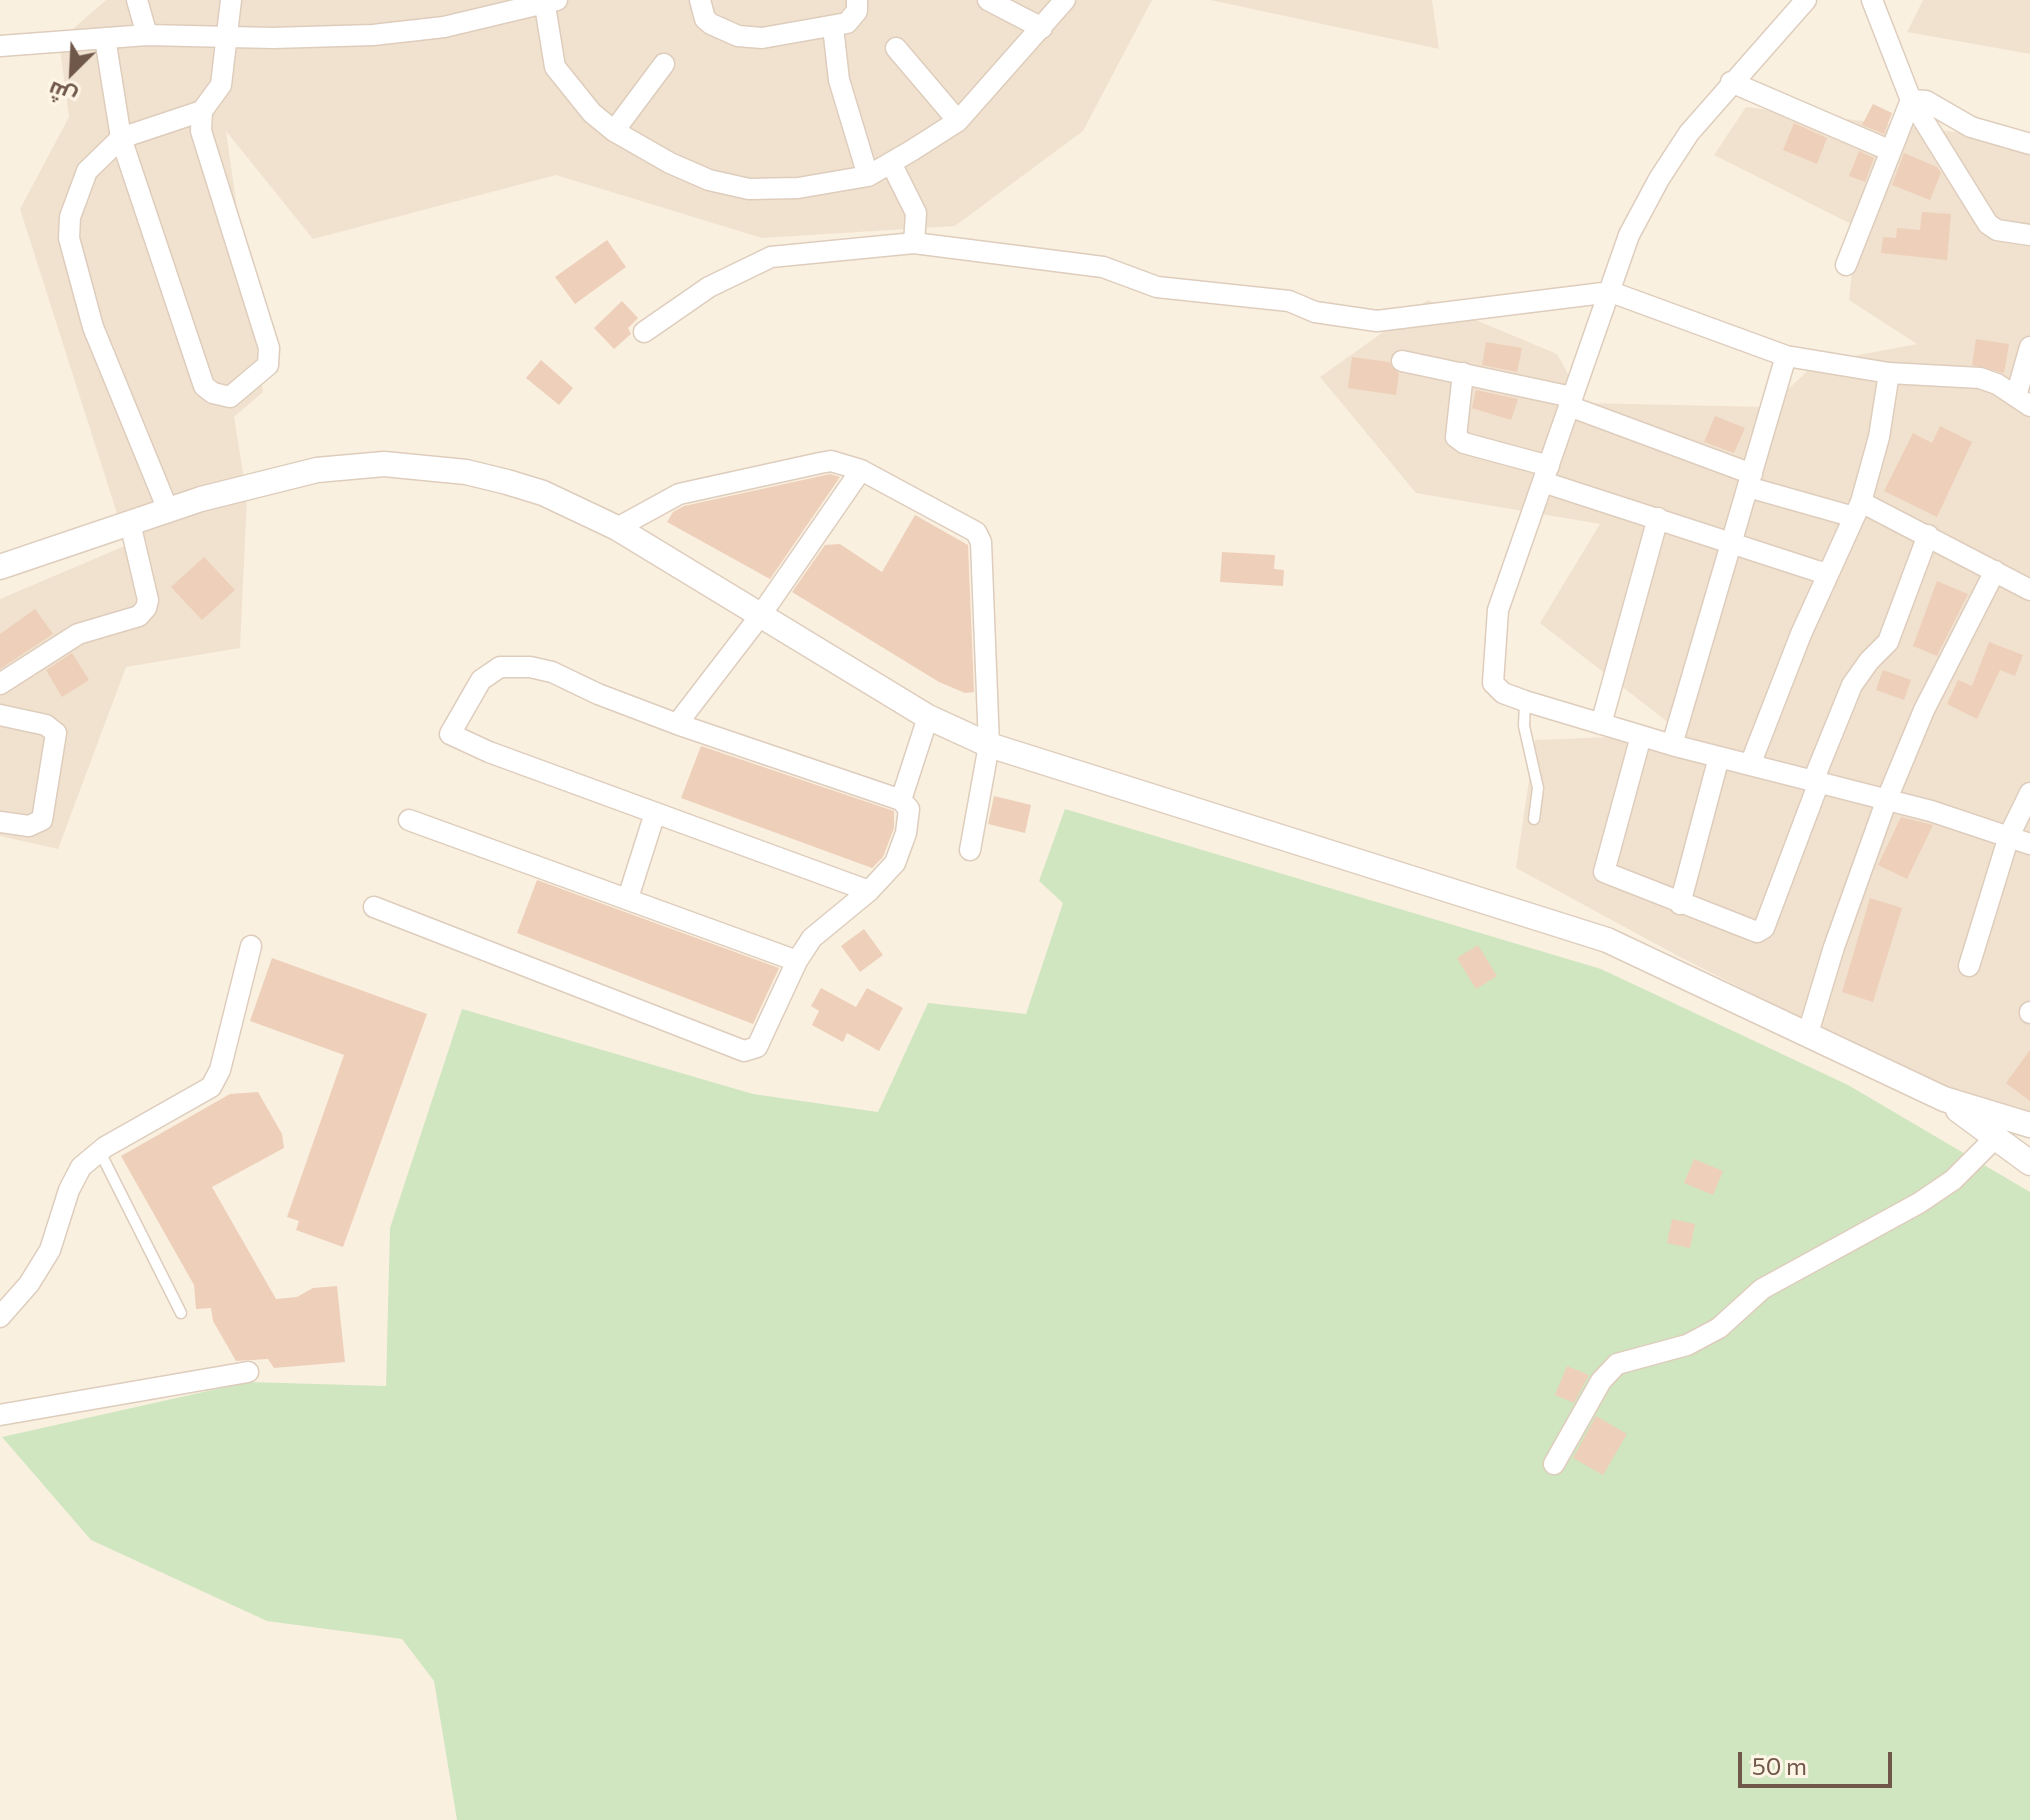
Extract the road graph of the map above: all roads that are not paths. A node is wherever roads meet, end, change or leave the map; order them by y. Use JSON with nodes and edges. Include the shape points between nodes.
{"nodes":[{"id":1,"x":137,"y":0,"type":"edge"},
{"id":2,"x":231,"y":0,"type":"edge"},
{"id":3,"x":700,"y":0,"type":"edge"},
{"id":4,"x":857,"y":0,"type":"edge"},
{"id":5,"x":988,"y":0,"type":"edge"},
{"id":6,"x":1065,"y":0,"type":"edge"},
{"id":7,"x":1806,"y":0,"type":"edge"},
{"id":8,"x":1872,"y":0,"type":"edge"},
{"id":9,"x":549,"y":1,"type":"edge"},
{"id":10,"x":833,"y":27,"type":"junction"},
{"id":11,"x":1042,"y":28,"type":"junction"},
{"id":12,"x":147,"y":35,"type":"junction"},
{"id":13,"x":228,"y":37,"type":"junction"},
{"id":14,"x":105,"y":38,"type":"junction"},
{"id":15,"x":0,"y":46,"type":"edge"},
{"id":16,"x":896,"y":48,"type":"dead end"},
{"id":17,"x":664,"y":64,"type":"dead end"},
{"id":18,"x":1731,"y":82,"type":"junction"},
{"id":19,"x":1911,"y":100,"type":"junction"},
{"id":20,"x":202,"y":111,"type":"junction"},
{"id":21,"x":958,"y":121,"type":"junction"},
{"id":22,"x":614,"y":131,"type":"junction"},
{"id":23,"x":121,"y":138,"type":"junction"},
{"id":24,"x":2030,"y":144,"type":"edge"},
{"id":25,"x":1891,"y":151,"type":"junction"},
{"id":26,"x":891,"y":163,"type":"junction"},
{"id":27,"x":868,"y":176,"type":"junction"},
{"id":28,"x":2030,"y":235,"type":"edge"},
{"id":29,"x":914,"y":243,"type":"junction"},
{"id":30,"x":1846,"y":265,"type":"dead end"},
{"id":31,"x":1611,"y":292,"type":"junction"},
{"id":32,"x":644,"y":332,"type":"dead end"},
{"id":33,"x":2030,"y":347,"type":"edge"},
{"id":34,"x":1786,"y":356,"type":"junction"},
{"id":35,"x":1402,"y":361,"type":"dead end"},
{"id":36,"x":1463,"y":373,"type":"junction"},
{"id":37,"x":1889,"y":373,"type":"junction"},
{"id":38,"x":1570,"y":401,"type":"junction"},
{"id":39,"x":2023,"y":401,"type":"edge"},
{"id":40,"x":861,"y":470,"type":"junction"},
{"id":41,"x":1546,"y":474,"type":"junction"},
{"id":42,"x":1750,"y":481,"type":"junction"},
{"id":43,"x":168,"y":510,"type":"junction"},
{"id":44,"x":1857,"y":510,"type":"junction"},
{"id":45,"x":1658,"y":518,"type":"junction"},
{"id":46,"x":130,"y":523,"type":"junction"},
{"id":47,"x":617,"y":528,"type":"junction"},
{"id":48,"x":1928,"y":535,"type":"junction"},
{"id":49,"x":1732,"y":543,"type":"junction"},
{"id":50,"x":0,"y":567,"type":"edge"},
{"id":51,"x":1829,"y":571,"type":"junction"},
{"id":52,"x":1995,"y":571,"type":"junction"},
{"id":53,"x":2030,"y":590,"type":"edge"},
{"id":54,"x":760,"y":616,"type":"junction"},
{"id":55,"x":0,"y":684,"type":"edge"},
{"id":56,"x":1525,"y":701,"type":"junction"},
{"id":57,"x":0,"y":715,"type":"edge"},
{"id":58,"x":928,"y":717,"type":"junction"},
{"id":59,"x":677,"y":724,"type":"junction"},
{"id":60,"x":1601,"y":724,"type":"junction"},
{"id":61,"x":1641,"y":736,"type":"junction"},
{"id":62,"x":989,"y":745,"type":"junction"},
{"id":63,"x":1672,"y":745,"type":"junction"},
{"id":64,"x":1719,"y":757,"type":"junction"},
{"id":65,"x":1750,"y":765,"type":"junction"},
{"id":66,"x":1816,"y":782,"type":"junction"},
{"id":67,"x":2030,"y":793,"type":"edge"},
{"id":68,"x":1887,"y":799,"type":"junction"},
{"id":69,"x":901,"y":800,"type":"junction"},
{"id":70,"x":655,"y":813,"type":"junction"},
{"id":71,"x":1534,"y":819,"type":"dead end"},
{"id":72,"x":409,"y":820,"type":"dead end"},
{"id":73,"x":0,"y":822,"type":"edge"},
{"id":74,"x":2009,"y":836,"type":"junction"},
{"id":75,"x":2030,"y":844,"type":"edge"},
{"id":76,"x":970,"y":850,"type":"dead end"},
{"id":77,"x":869,"y":891,"type":"junction"},
{"id":78,"x":628,"y":898,"type":"junction"},
{"id":79,"x":1680,"y":904,"type":"junction"},
{"id":80,"x":374,"y":907,"type":"dead end"},
{"id":81,"x":251,"y":946,"type":"dead end"},
{"id":82,"x":797,"y":961,"type":"junction"},
{"id":83,"x":1969,"y":966,"type":"dead end"},
{"id":84,"x":1808,"y":1033,"type":"junction"},
{"id":85,"x":1944,"y":1099,"type":"junction"},
{"id":86,"x":2030,"y":1125,"type":"edge"},
{"id":87,"x":1994,"y":1139,"type":"junction"},
{"id":88,"x":100,"y":1152,"type":"junction"},
{"id":89,"x":2030,"y":1163,"type":"edge"},
{"id":90,"x":181,"y":1313,"type":"dead end"},
{"id":91,"x":0,"y":1317,"type":"edge"},
{"id":92,"x":248,"y":1372,"type":"dead end"},
{"id":93,"x":0,"y":1415,"type":"edge"},
{"id":94,"x":1554,"y":1464,"type":"dead end"}],
"edges":[{"from":1,"to":12,"type":"street"},
{"from":2,"to":13,"type":"street"},
{"from":3,"to":10,"type":"street","via":[[705,19],[738,36],[775,37]]},
{"from":4,"to":10,"type":"street","via":[[852,18]]},
{"from":5,"to":11,"type":"street"},
{"from":6,"to":11,"type":"street"},
{"from":7,"to":18,"type":"street"},
{"from":8,"to":19,"type":"street"},
{"from":9,"to":13,"type":"street","via":[[444,27],[373,35]]},
{"from":9,"to":22,"type":"street","via":[[555,67]]},
{"from":10,"to":27,"type":"street","via":[[839,80]]},
{"from":11,"to":21,"type":"street"},
{"from":12,"to":13,"type":"street"},
{"from":12,"to":14,"type":"street"},
{"from":13,"to":20,"type":"street","via":[[221,85]]},
{"from":14,"to":15,"type":"street"},
{"from":14,"to":23,"type":"street"},
{"from":16,"to":21,"type":"street"},
{"from":17,"to":22,"type":"street"},
{"from":18,"to":25,"type":"street"},
{"from":18,"to":31,"type":"street","via":[[1659,179],[1629,235]]},
{"from":19,"to":24,"type":"street","via":[[1926,101],[1971,127]]},
{"from":19,"to":25,"type":"street"},
{"from":19,"to":28,"type":"street","via":[[1988,224]]},
{"from":20,"to":23,"type":"street"},
{"from":20,"to":23,"type":"street","via":[[202,134],[269,348],[268,365],[230,397],[204,386]]},
{"from":21,"to":26,"type":"street"},
{"from":22,"to":27,"type":"street","via":[[670,163],[730,186],[798,188]]},
{"from":23,"to":43,"type":"street","via":[[87,171],[70,217],[69,238],[93,327]]},
{"from":25,"to":30,"type":"street"},
{"from":26,"to":27,"type":"street"},
{"from":26,"to":29,"type":"street","via":[[916,213]]},
{"from":29,"to":31,"type":"street","via":[[1103,267],[1157,287],[1289,301],[1315,312],[1377,321]]},
{"from":29,"to":32,"type":"street","via":[[771,257],[709,287]]},
{"from":31,"to":34,"type":"street"},
{"from":31,"to":38,"type":"street"},
{"from":33,"to":39,"type":"street"},
{"from":34,"to":37,"type":"street"},
{"from":34,"to":42,"type":"street"},
{"from":35,"to":36,"type":"street"},
{"from":36,"to":38,"type":"street"},
{"from":36,"to":41,"type":"street","via":[[1456,437]]},
{"from":37,"to":39,"type":"street","via":[[1980,378]]},
{"from":37,"to":44,"type":"street","via":[[1879,437]]},
{"from":38,"to":41,"type":"street"},
{"from":38,"to":42,"type":"street"},
{"from":40,"to":47,"type":"street","via":[[831,461],[679,494]]},
{"from":40,"to":54,"type":"street"},
{"from":40,"to":62,"type":"street","via":[[976,532],[981,542]]},
{"from":41,"to":45,"type":"street"},
{"from":41,"to":56,"type":"street","via":[[1498,610],[1493,654],[1495,687]]},
{"from":42,"to":44,"type":"street"},
{"from":42,"to":49,"type":"street"},
{"from":43,"to":46,"type":"street"},
{"from":43,"to":47,"type":"street","via":[[278,478],[384,464],[507,482]]},
{"from":44,"to":48,"type":"street"},
{"from":44,"to":51,"type":"street"},
{"from":45,"to":49,"type":"street"},
{"from":45,"to":60,"type":"street"},
{"from":46,"to":50,"type":"street"},
{"from":46,"to":55,"type":"street","via":[[148,600],[139,616],[78,634]]},
{"from":47,"to":54,"type":"street"},
{"from":48,"to":52,"type":"street"},
{"from":48,"to":66,"type":"street","via":[[1888,642],[1852,685]]},
{"from":49,"to":51,"type":"street"},
{"from":49,"to":63,"type":"street"},
{"from":51,"to":65,"type":"street"},
{"from":52,"to":53,"type":"street"},
{"from":52,"to":68,"type":"street","via":[[1924,710]]},
{"from":54,"to":58,"type":"street"},
{"from":54,"to":59,"type":"street"},
{"from":56,"to":60,"type":"street"},
{"from":56,"to":71,"type":"lane","via":[[1524,726],[1538,788]]},
{"from":57,"to":73,"type":"street","via":[[46,725],[56,733],[42,820],[29,826]]},
{"from":58,"to":62,"type":"street"},
{"from":58,"to":69,"type":"street"},
{"from":59,"to":69,"type":"street"},
{"from":59,"to":70,"type":"street","via":[[552,672],[500,667],[481,680],[450,734]]},
{"from":60,"to":61,"type":"street"},
{"from":61,"to":63,"type":"street"},
{"from":61,"to":79,"type":"street","via":[[1604,872]]},
{"from":62,"to":76,"type":"street"},
{"from":62,"to":84,"type":"street","via":[[1565,925]]},
{"from":63,"to":64,"type":"street"},
{"from":64,"to":65,"type":"street"},
{"from":64,"to":79,"type":"street"},
{"from":65,"to":66,"type":"street"},
{"from":66,"to":68,"type":"street"},
{"from":66,"to":79,"type":"street","via":[[1761,931]]},
{"from":67,"to":74,"type":"street"},
{"from":68,"to":74,"type":"street"},
{"from":68,"to":84,"type":"street"},
{"from":69,"to":77,"type":"street","via":[[909,809],[906,833],[895,863]]},
{"from":70,"to":77,"type":"street"},
{"from":70,"to":78,"type":"street"},
{"from":72,"to":78,"type":"street"},
{"from":74,"to":75,"type":"street"},
{"from":74,"to":83,"type":"street"},
{"from":77,"to":82,"type":"street","via":[[812,938]]},
{"from":78,"to":82,"type":"street"},
{"from":80,"to":82,"type":"street","via":[[744,1051],[757,1047]]},
{"from":81,"to":88,"type":"street","via":[[220,1070],[211,1087]]},
{"from":84,"to":85,"type":"street"},
{"from":85,"to":86,"type":"street"},
{"from":85,"to":87,"type":"street"},
{"from":87,"to":89,"type":"street"},
{"from":87,"to":94,"type":"street","via":[[1953,1180],[1762,1289],[1719,1328],[1687,1345],[1617,1364],[1601,1381]]},
{"from":88,"to":90,"type":"lane"},
{"from":88,"to":91,"type":"street","via":[[81,1167],[50,1250]]},
{"from":92,"to":93,"type":"street"}]}
